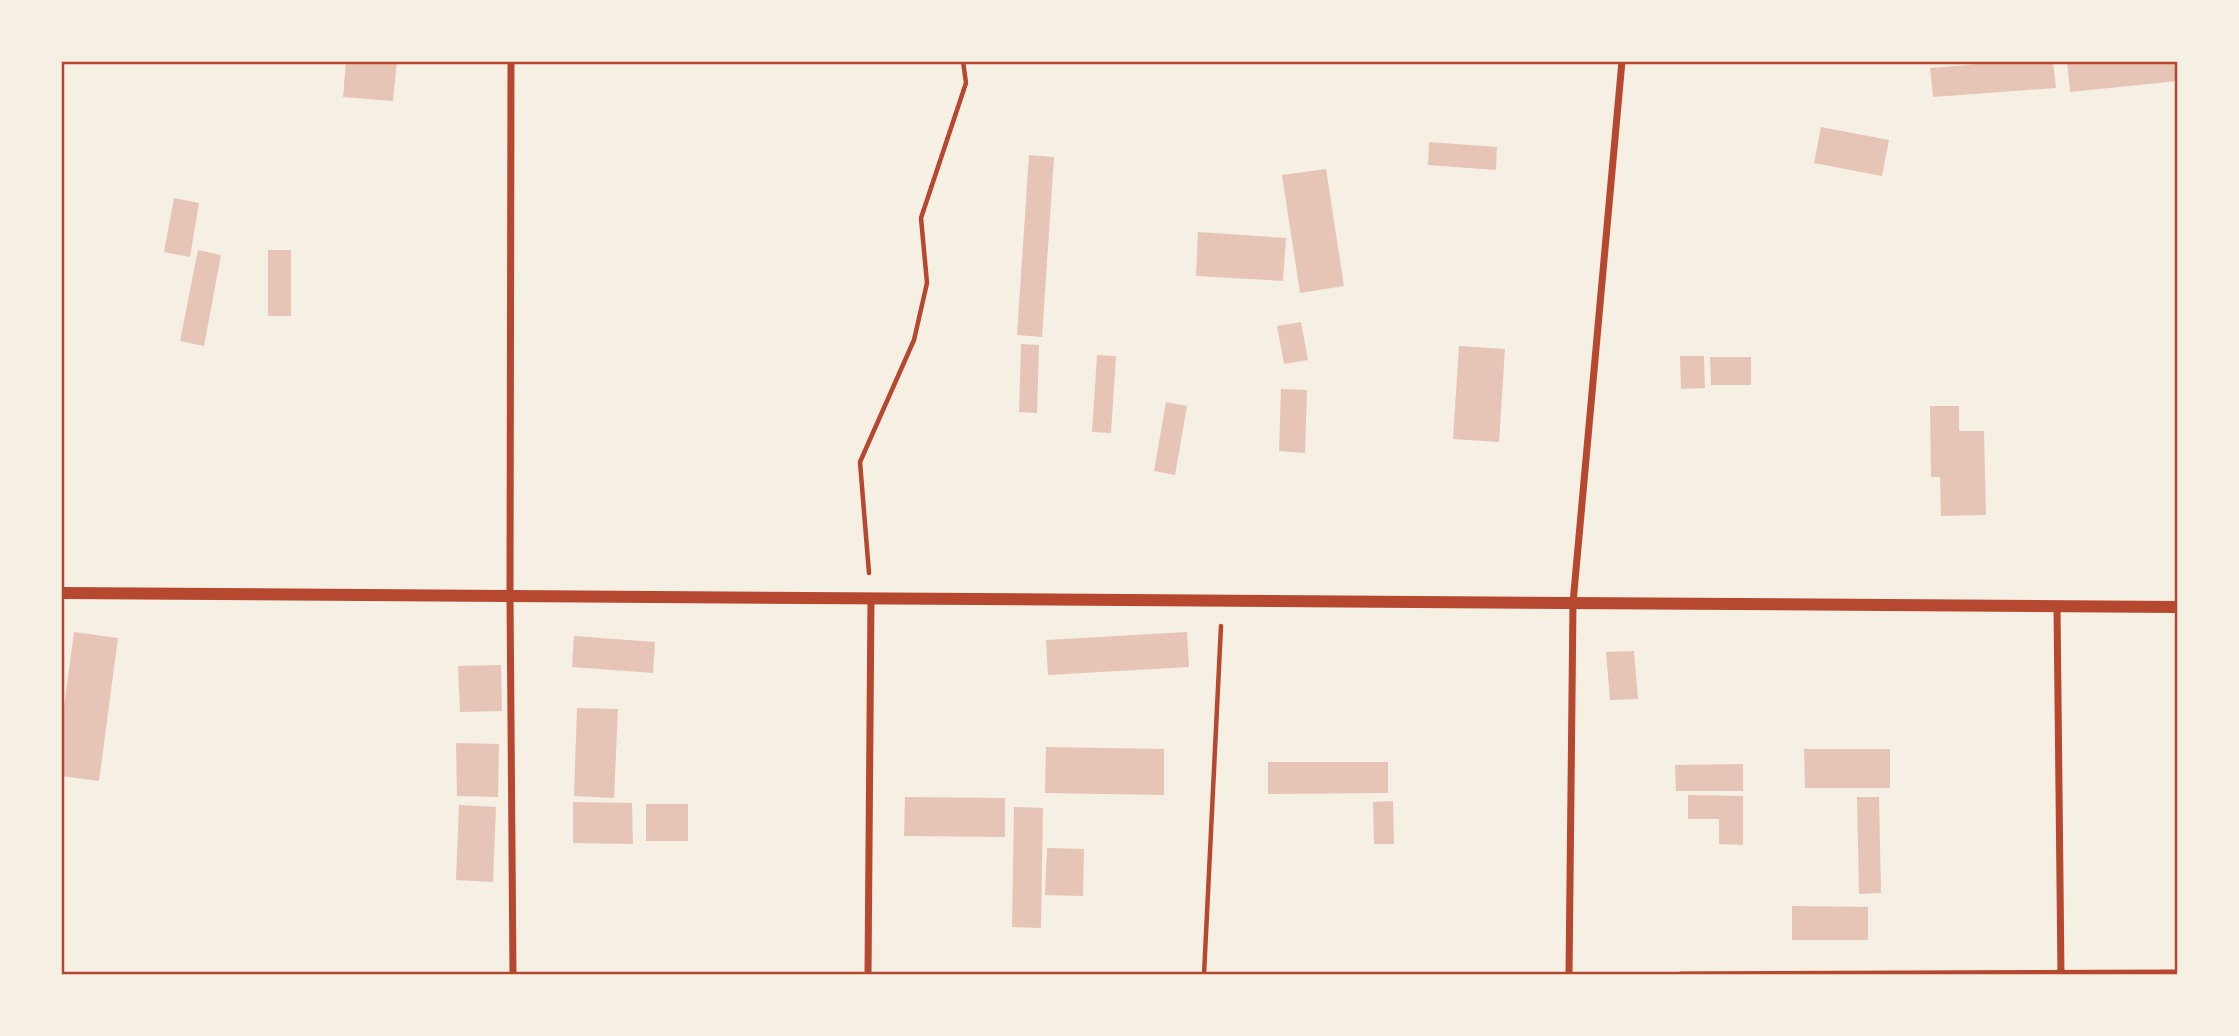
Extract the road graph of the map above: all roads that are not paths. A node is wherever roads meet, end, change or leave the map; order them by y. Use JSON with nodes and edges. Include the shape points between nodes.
{"nodes":[{"id":1,"x":511,"y":61,"type":"edge"},
{"id":2,"x":1622,"y":61,"type":"edge"},
{"id":3,"x":61,"y":593,"type":"edge"},
{"id":4,"x":510,"y":596,"type":"junction"},
{"id":5,"x":871,"y":598,"type":"junction"},
{"id":6,"x":1573,"y":603,"type":"junction"},
{"id":7,"x":2057,"y":606,"type":"junction"},
{"id":8,"x":2178,"y":607,"type":"edge"},
{"id":9,"x":2178,"y":973,"type":"edge"},
{"id":10,"x":2061,"y":974,"type":"edge"},
{"id":11,"x":513,"y":975,"type":"edge"},
{"id":12,"x":868,"y":975,"type":"edge"},
{"id":13,"x":1569,"y":975,"type":"edge"},
{"id":14,"x":1681,"y":975,"type":"edge"}],
"edges":[{"from":1,"to":4,"type":"street"},
{"from":2,"to":6,"type":"street"},
{"from":3,"to":4,"type":"street"},
{"from":4,"to":5,"type":"street"},
{"from":4,"to":11,"type":"street"},
{"from":5,"to":6,"type":"street"},
{"from":5,"to":12,"type":"street"},
{"from":6,"to":7,"type":"street"},
{"from":6,"to":13,"type":"street"},
{"from":7,"to":8,"type":"street"},
{"from":7,"to":10,"type":"street"},
{"from":9,"to":10,"type":"street"},
{"from":10,"to":14,"type":"street"}]}
